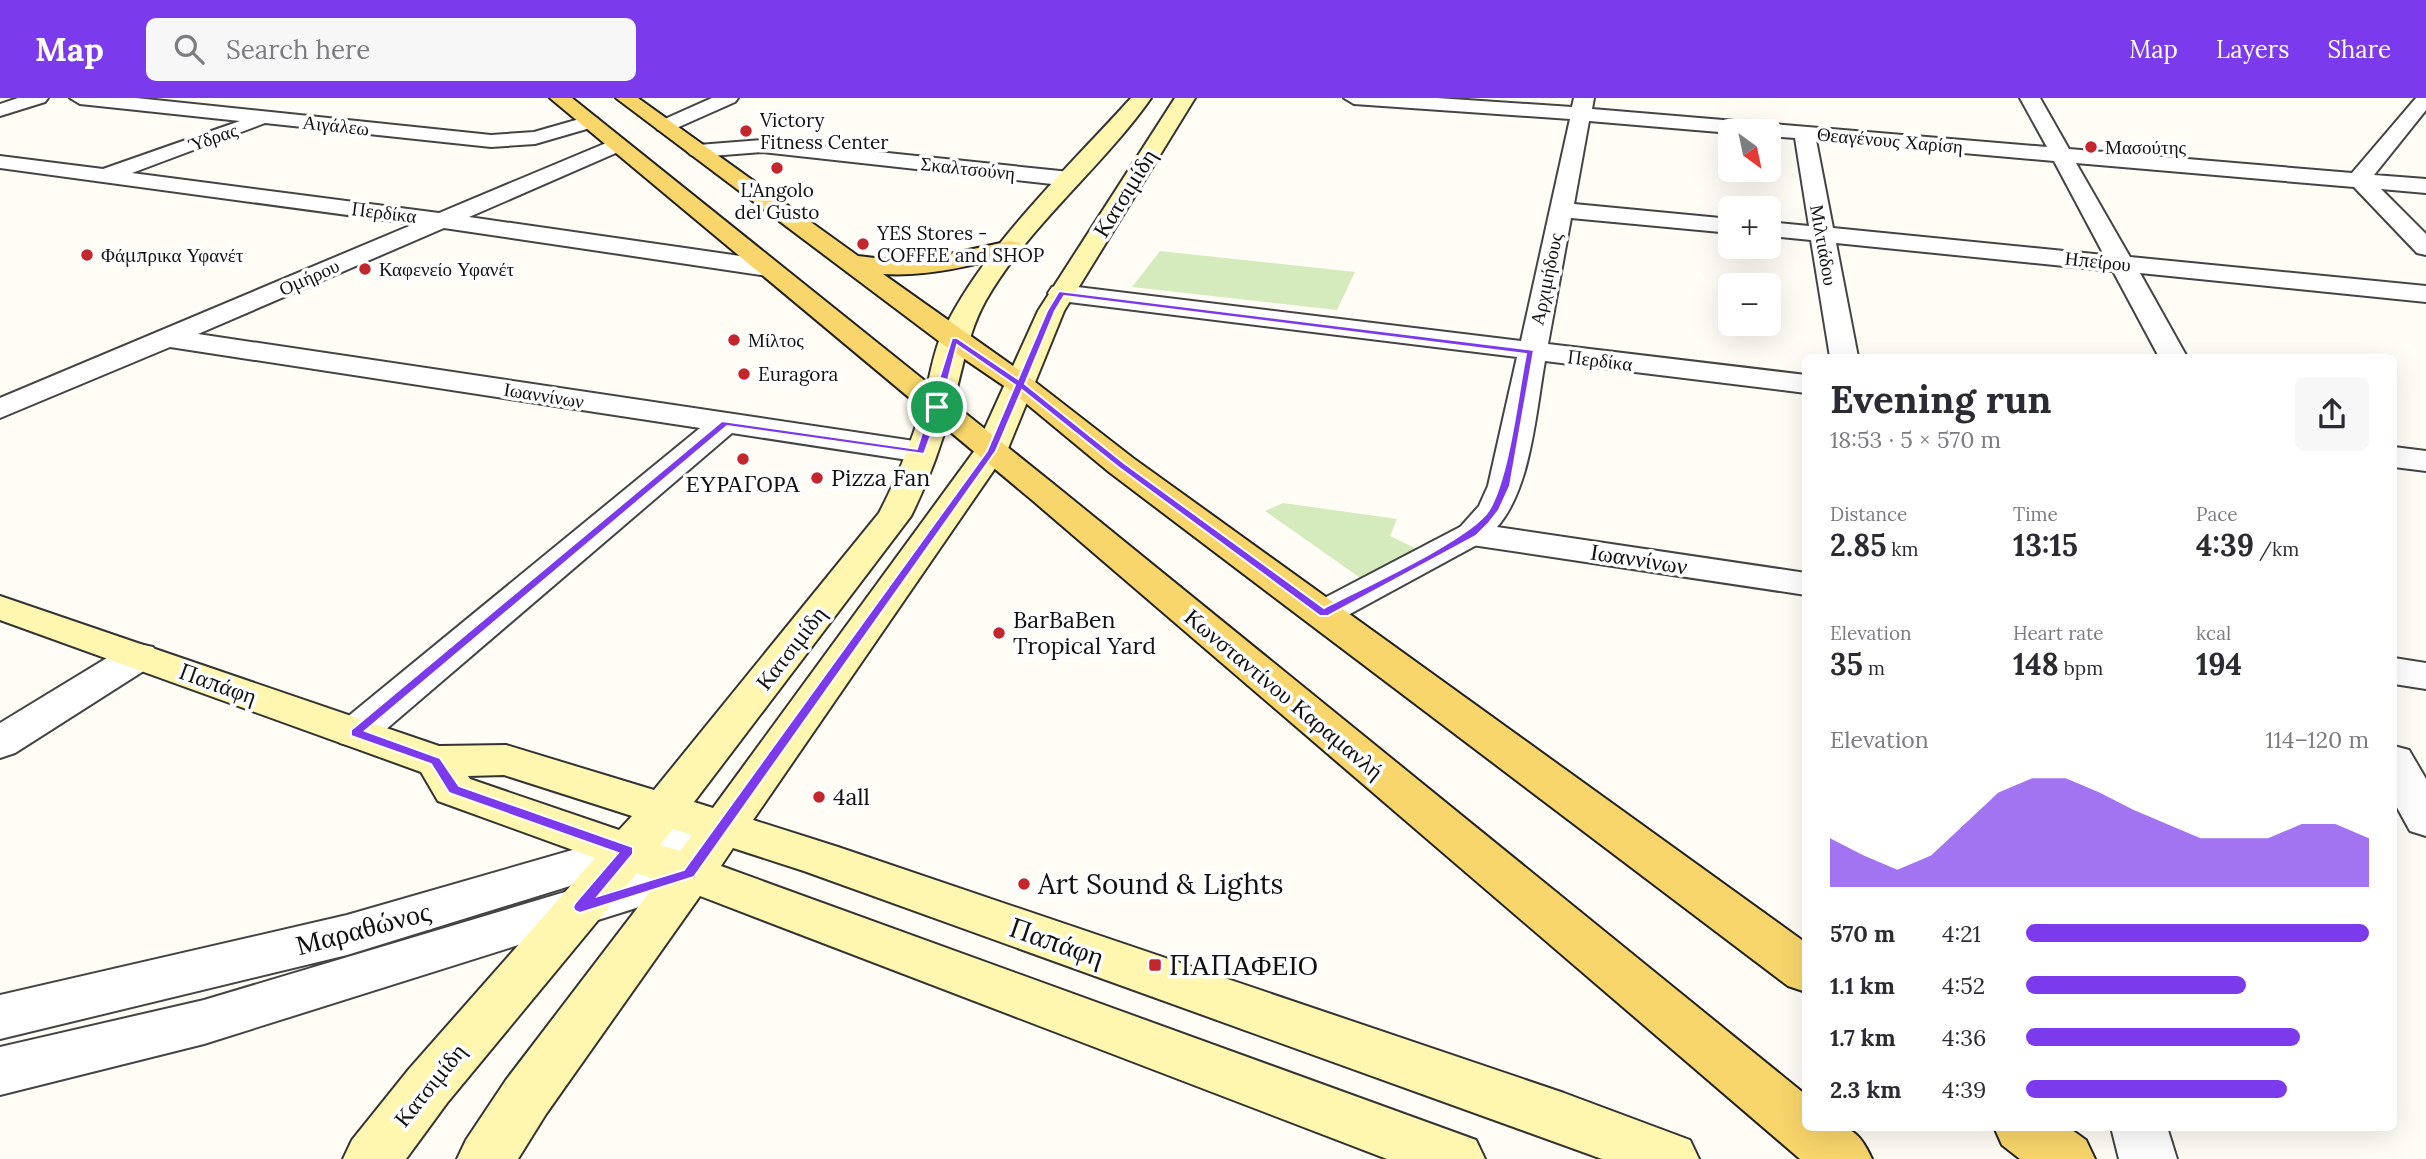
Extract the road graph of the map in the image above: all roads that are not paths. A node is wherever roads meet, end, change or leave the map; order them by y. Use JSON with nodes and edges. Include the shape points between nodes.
{"nodes":[{"id":1,"x":38,"y":98,"type":"edge"},
{"id":2,"x":80,"y":98,"type":"edge"},
{"id":3,"x":560,"y":98,"type":"edge"},
{"id":4,"x":626,"y":98,"type":"edge"},
{"id":5,"x":728,"y":98,"type":"edge"},
{"id":6,"x":1141,"y":98,"type":"edge"},
{"id":7,"x":1185,"y":98,"type":"edge"},
{"id":8,"x":1354,"y":98,"type":"edge"},
{"id":9,"x":2030,"y":98,"type":"edge"},
{"id":10,"x":2426,"y":98,"type":"edge"},
{"id":11,"x":313,"y":102,"type":"dead end"},
{"id":12,"x":1582,"y":106,"type":"edge"},
{"id":13,"x":0,"y":110,"type":"edge"},
{"id":14,"x":267,"y":118,"type":"junction"},
{"id":15,"x":590,"y":122,"type":"junction"},
{"id":16,"x":664,"y":126,"type":"junction"},
{"id":17,"x":1804,"y":133,"type":"junction"},
{"id":18,"x":618,"y":145,"type":"junction"},
{"id":19,"x":698,"y":150,"type":"junction"},
{"id":20,"x":2061,"y":154,"type":"junction"},
{"id":21,"x":0,"y":162,"type":"edge"},
{"id":22,"x":103,"y":176,"type":"junction"},
{"id":23,"x":1070,"y":179,"type":"junction"},
{"id":24,"x":2360,"y":180,"type":"junction"},
{"id":25,"x":2426,"y":186,"type":"edge"},
{"id":26,"x":1561,"y":210,"type":"junction"},
{"id":27,"x":440,"y":220,"type":"junction"},
{"id":28,"x":1718,"y":225,"type":"edge"},
{"id":29,"x":1781,"y":230,"type":"edge"},
{"id":30,"x":1822,"y":234,"type":"junction"},
{"id":31,"x":1010,"y":248,"type":"junction"},
{"id":32,"x":2426,"y":248,"type":"edge"},
{"id":33,"x":851,"y":263,"type":"junction"},
{"id":34,"x":2121,"y":263,"type":"junction"},
{"id":35,"x":768,"y":268,"type":"junction"},
{"id":36,"x":1062,"y":293,"type":"junction"},
{"id":37,"x":2426,"y":294,"type":"edge"},
{"id":38,"x":167,"y":338,"type":"junction"},
{"id":39,"x":954,"y":339,"type":"junction"},
{"id":40,"x":1531,"y":352,"type":"junction"},
{"id":41,"x":1843,"y":354,"type":"edge"},
{"id":42,"x":2171,"y":354,"type":"edge"},
{"id":43,"x":1020,"y":384,"type":"junction"},
{"id":44,"x":1802,"y":384,"type":"edge"},
{"id":45,"x":937,"y":407,"type":"junction"},
{"id":46,"x":0,"y":409,"type":"edge"},
{"id":47,"x":725,"y":423,"type":"junction"},
{"id":48,"x":991,"y":451,"type":"junction"},
{"id":49,"x":921,"y":452,"type":"junction"},
{"id":50,"x":2397,"y":457,"type":"edge"},
{"id":51,"x":2426,"y":461,"type":"edge"},
{"id":52,"x":1472,"y":534,"type":"junction"},
{"id":53,"x":1802,"y":583,"type":"edge"},
{"id":54,"x":0,"y":607,"type":"edge"},
{"id":55,"x":1324,"y":613,"type":"junction"},
{"id":56,"x":139,"y":656,"type":"junction"},
{"id":57,"x":2397,"y":671,"type":"edge"},
{"id":58,"x":2426,"y":676,"type":"edge"},
{"id":59,"x":355,"y":733,"type":"junction"},
{"id":60,"x":0,"y":743,"type":"edge"},
{"id":61,"x":436,"y":761,"type":"junction"},
{"id":62,"x":2397,"y":766,"type":"edge"},
{"id":63,"x":663,"y":810,"type":"junction"},
{"id":64,"x":2426,"y":819,"type":"edge"},
{"id":65,"x":723,"y":828,"type":"junction"},
{"id":66,"x":628,"y":851,"type":"junction"},
{"id":67,"x":689,"y":873,"type":"junction"},
{"id":68,"x":580,"y":907,"type":"junction"},
{"id":69,"x":1802,"y":968,"type":"edge"},
{"id":70,"x":0,"y":1017,"type":"edge"},
{"id":71,"x":0,"y":1072,"type":"edge"},
{"id":72,"x":1802,"y":1125,"type":"edge"},
{"id":73,"x":1809,"y":1131,"type":"edge"},
{"id":74,"x":2028,"y":1131,"type":"edge"},
{"id":75,"x":2140,"y":1131,"type":"edge"},
{"id":76,"x":372,"y":1159,"type":"edge"},
{"id":77,"x":486,"y":1159,"type":"edge"},
{"id":78,"x":1456,"y":1159,"type":"edge"},
{"id":79,"x":1670,"y":1159,"type":"edge"},
{"id":80,"x":1843,"y":1159,"type":"edge"},
{"id":81,"x":2066,"y":1159,"type":"edge"},
{"id":82,"x":2148,"y":1159,"type":"edge"}],
"edges":[{"from":1,"to":13,"type":"street"},
{"from":2,"to":14,"type":"street","name":"Αιγάλεω"},
{"from":3,"to":15,"type":"main road","name":"Κωνσταντίνου Καραμανλή"},
{"from":4,"to":16,"type":"main road"},
{"from":5,"to":16,"type":"street"},
{"from":6,"to":23,"type":"main road","name":"Κατσιμίδη"},
{"from":7,"to":36,"type":"main road","name":"Κατσιμίδη"},
{"from":8,"to":12,"type":"street","name":"Θεαγένους Χαρίση"},
{"from":9,"to":20,"type":"street"},
{"from":10,"to":24,"type":"street"},
{"from":11,"to":14,"type":"street","name":"Ύδρας"},
{"from":12,"to":17,"type":"street","name":"Θεαγένους Χαρίση"},
{"from":12,"to":26,"type":"street","name":"Αρχιμήδους"},
{"from":14,"to":15,"type":"street","name":"Αιγάλεω","via":[[491,141],[535,138]]},
{"from":14,"to":22,"type":"street","name":"Ύδρας"},
{"from":15,"to":18,"type":"main road","name":"Κωνσταντίνου Καραμανλή"},
{"from":16,"to":19,"type":"main road"},
{"from":17,"to":20,"type":"street","name":"Θεαγένους Χαρίση"},
{"from":17,"to":30,"type":"street","name":"Μιλτιάδου"},
{"from":18,"to":27,"type":"street","name":"Ομήρου"},
{"from":18,"to":35,"type":"main road","name":"Κωνσταντίνου Καραμανλή"},
{"from":19,"to":23,"type":"street","name":"Σκαλτσούνη","via":[[762,146]]},
{"from":19,"to":33,"type":"main road"},
{"from":20,"to":24,"type":"street","name":"Θεαγένους Χαρίση"},
{"from":20,"to":34,"type":"street"},
{"from":21,"to":22,"type":"street","name":"Περδίκα"},
{"from":22,"to":27,"type":"street","name":"Περδίκα"},
{"from":23,"to":31,"type":"main road","name":"Κατσιμίδη"},
{"from":24,"to":25,"type":"street","name":"Θεαγένους Χαρίση"},
{"from":24,"to":32,"type":"street"},
{"from":26,"to":28,"type":"street"},
{"from":26,"to":40,"type":"street","name":"Αρχιμήδους"},
{"from":27,"to":35,"type":"street","name":"Περδίκα"},
{"from":27,"to":38,"type":"street","name":"Ομήρου"},
{"from":29,"to":30,"type":"street","name":"Ηπείρου"},
{"from":30,"to":34,"type":"street","name":"Ηπείρου"},
{"from":30,"to":41,"type":"street","name":"Μιλτιάδου"},
{"from":31,"to":33,"type":"main road","via":[[930,267]]},
{"from":31,"to":39,"type":"main road","name":"Κατσιμίδη","via":[[973,300]]},
{"from":33,"to":39,"type":"main road"},
{"from":34,"to":37,"type":"street","name":"Ηπείρου"},
{"from":34,"to":42,"type":"street"},
{"from":35,"to":45,"type":"main road","name":"Κωνσταντίνου Καραμανλή"},
{"from":36,"to":40,"type":"street","name":"Περδίκα"},
{"from":36,"to":43,"type":"main road","name":"Κατσιμίδη"},
{"from":38,"to":46,"type":"street","name":"Ομήρου"},
{"from":38,"to":47,"type":"street","name":"Ιωαννίνων"},
{"from":39,"to":43,"type":"main road"},
{"from":39,"to":45,"type":"main road","name":"Κατσιμίδη"},
{"from":40,"to":44,"type":"street","name":"Περδίκα"},
{"from":40,"to":52,"type":"street","name":"Αρχιμήδους","via":[[1505,486],[1494,510]]},
{"from":43,"to":48,"type":"main road","name":"Κατσιμίδη"},
{"from":43,"to":55,"type":"main road","via":[[1121,465]]},
{"from":45,"to":48,"type":"main road","name":"Κωνσταντίνου Καραμανλή"},
{"from":45,"to":49,"type":"main road","name":"Κατσιμίδη"},
{"from":47,"to":49,"type":"street","name":"Ιωαννίνων"},
{"from":47,"to":59,"type":"street"},
{"from":48,"to":65,"type":"main road","name":"Κατσιμίδη"},
{"from":48,"to":72,"type":"main road","name":"Κωνσταντίνου Καραμανλή"},
{"from":49,"to":63,"type":"main road","name":"Κατσιμίδη","via":[[894,516]]},
{"from":50,"to":51,"type":"street"},
{"from":52,"to":53,"type":"street","name":"Ιωαννίνων"},
{"from":52,"to":55,"type":"street"},
{"from":54,"to":56,"type":"main road","name":"Παπάφη"},
{"from":55,"to":69,"type":"main road"},
{"from":56,"to":59,"type":"main road","name":"Παπάφη"},
{"from":56,"to":60,"type":"street"},
{"from":57,"to":58,"type":"street"},
{"from":59,"to":61,"type":"main road","name":"Παπάφη"},
{"from":61,"to":63,"type":"main road","name":"Παπάφη","via":[[506,760]]},
{"from":61,"to":66,"type":"main road","via":[[454,790]]},
{"from":62,"to":64,"type":"street"},
{"from":63,"to":65,"type":"main road","name":"Παπάφη"},
{"from":63,"to":66,"type":"main road","name":"Κατσιμίδη"},
{"from":65,"to":66,"type":"street","name":"Μαραθώνος"},
{"from":65,"to":67,"type":"main road","name":"Κατσιμίδη"},
{"from":65,"to":79,"type":"main road","name":"Παπάφη","via":[[1564,1118]]},
{"from":66,"to":67,"type":"main road"},
{"from":66,"to":68,"type":"main road","name":"Κατσιμίδη"},
{"from":66,"to":70,"type":"street","name":"Μαραθώνος","via":[[347,935]]},
{"from":67,"to":68,"type":"street","name":"Μαραθώνος"},
{"from":67,"to":77,"type":"main road","name":"Κατσιμίδη"},
{"from":67,"to":78,"type":"main road"},
{"from":68,"to":71,"type":"street","name":"Μαραθώνος","via":[[204,1022]]},
{"from":68,"to":76,"type":"main road","name":"Κατσιμίδη"},
{"from":73,"to":80,"type":"main road","name":"Κωνσταντίνου Καραμανλή"},
{"from":74,"to":81,"type":"main road"},
{"from":75,"to":82,"type":"street"}]}
